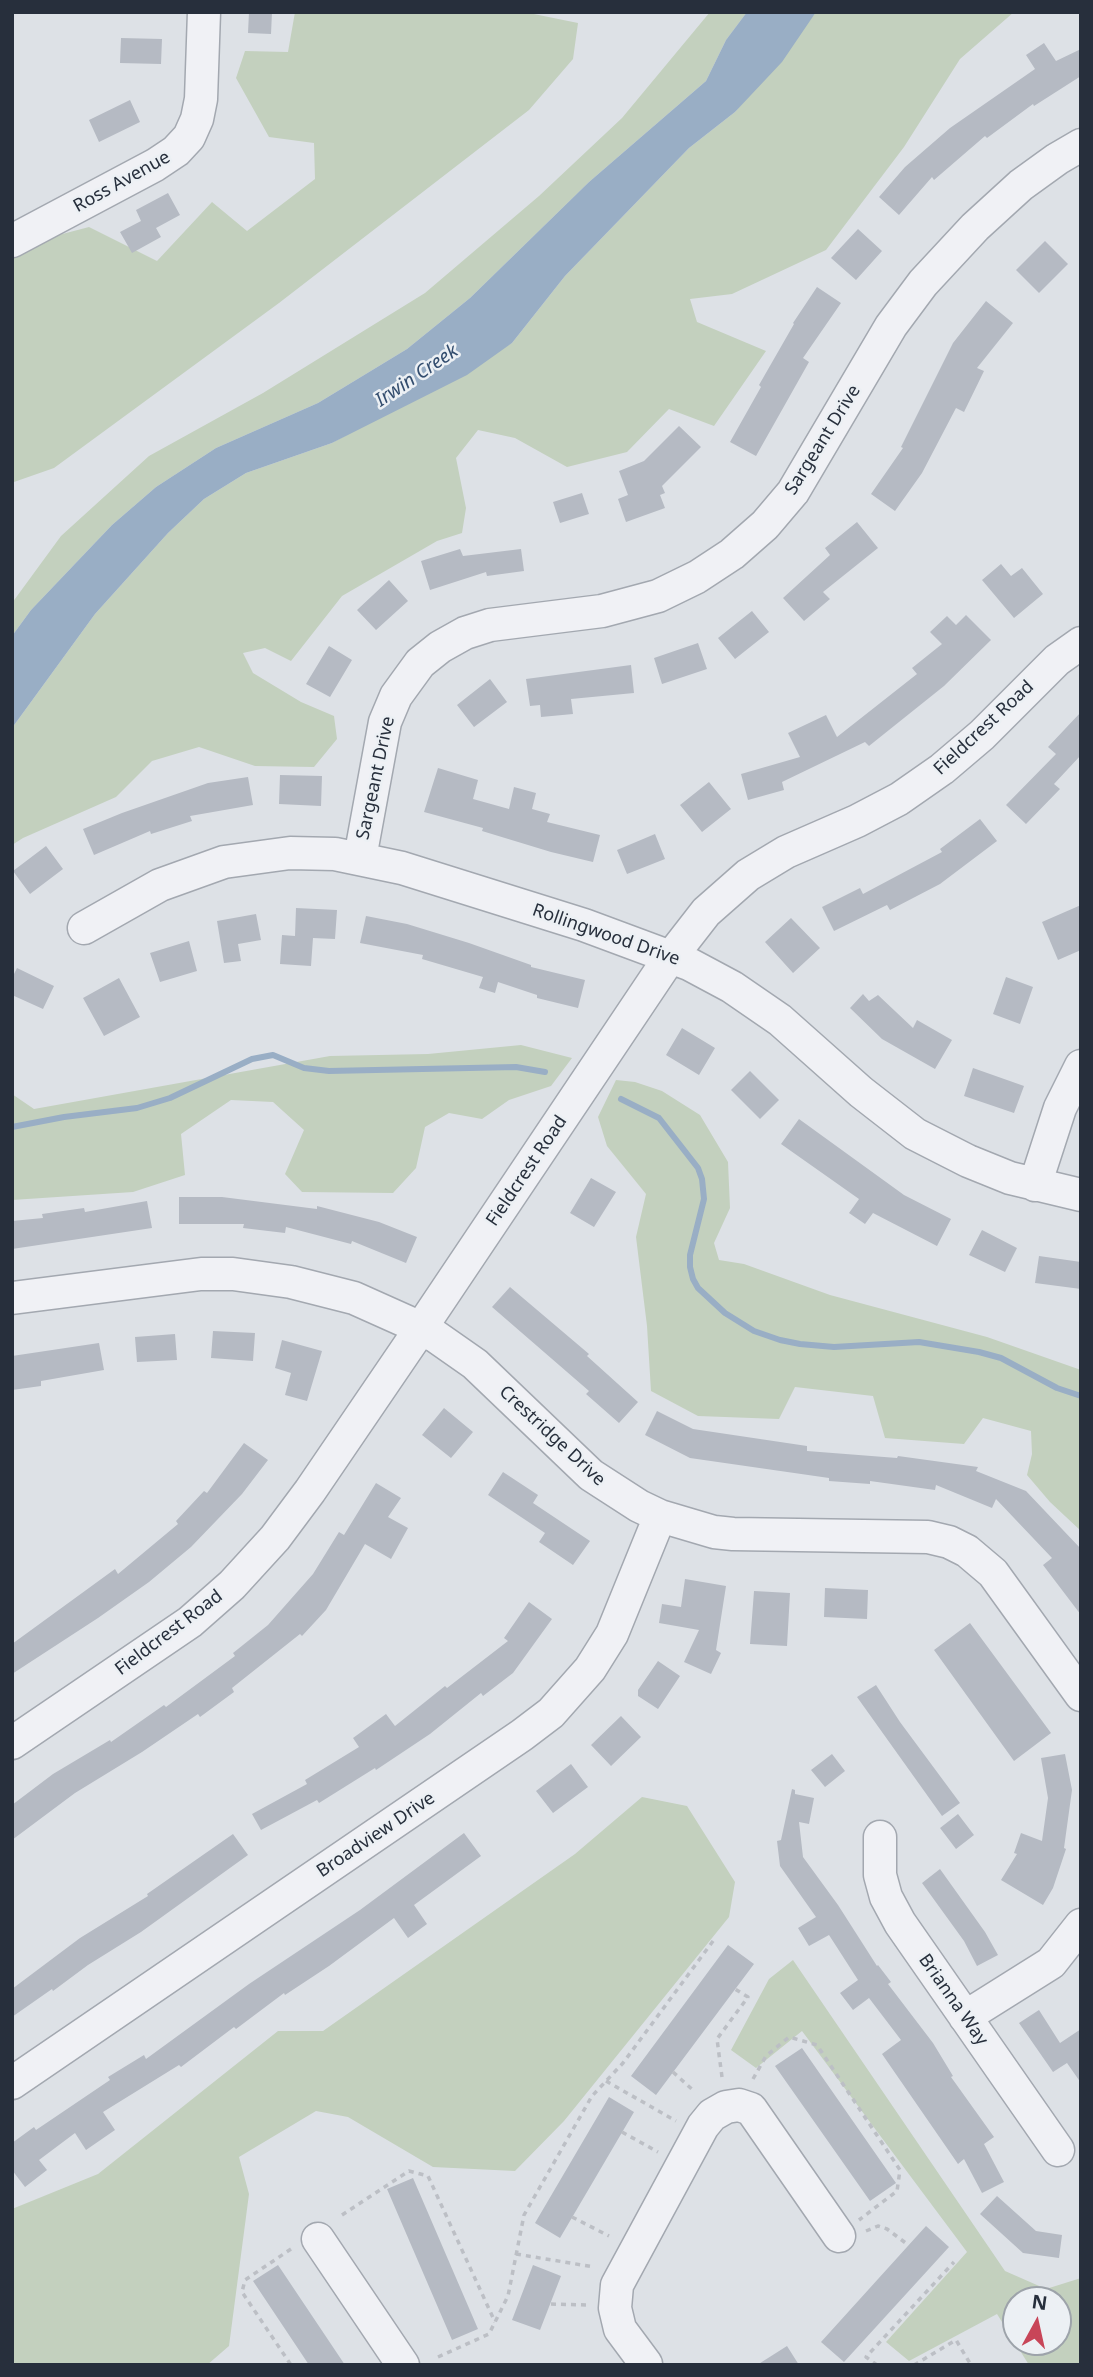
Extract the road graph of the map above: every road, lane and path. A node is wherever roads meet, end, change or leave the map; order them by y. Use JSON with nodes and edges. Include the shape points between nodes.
{"nodes":[{"id":1,"x":204,"y":12,"type":"edge"},
{"id":2,"x":1081,"y":145,"type":"edge"},
{"id":3,"x":12,"y":242,"type":"edge"},
{"id":4,"x":1081,"y":643,"type":"edge"},
{"id":5,"x":360,"y":858,"type":"junction"},
{"id":6,"x":84,"y":928,"type":"dead end"},
{"id":7,"x":672,"y":956,"type":"junction"},
{"id":8,"x":1081,"y":1066,"type":"edge"},
{"id":9,"x":1035,"y":1185,"type":"junction"},
{"id":10,"x":1081,"y":1195,"type":"edge"},
{"id":11,"x":12,"y":1298,"type":"edge"},
{"id":12,"x":421,"y":1328,"type":"junction"},
{"id":13,"x":660,"y":1516,"type":"junction"},
{"id":14,"x":1081,"y":1695,"type":"edge"},
{"id":15,"x":12,"y":1743,"type":"edge"},
{"id":16,"x":880,"y":1837,"type":"dead end"},
{"id":17,"x":1081,"y":1925,"type":"edge"},
{"id":18,"x":716,"y":1937,"type":"dead end"},
{"id":19,"x":735,"y":1989,"type":"dead end"},
{"id":20,"x":965,"y":2017,"type":"junction"},
{"id":21,"x":673,"y":2072,"type":"dead end"},
{"id":22,"x":722,"y":2077,"type":"dead end"},
{"id":23,"x":753,"y":2079,"type":"dead end"},
{"id":24,"x":606,"y":2081,"type":"junction"},
{"id":25,"x":12,"y":2083,"type":"edge"},
{"id":26,"x":695,"y":2092,"type":"dead end"},
{"id":27,"x":676,"y":2121,"type":"dead end"},
{"id":28,"x":622,"y":2132,"type":"dead end"},
{"id":29,"x":1058,"y":2150,"type":"dead end"},
{"id":30,"x":658,"y":2152,"type":"dead end"},
{"id":31,"x":342,"y":2216,"type":"dead end"},
{"id":32,"x":572,"y":2217,"type":"dead end"},
{"id":33,"x":855,"y":2229,"type":"junction"},
{"id":34,"x":609,"y":2236,"type":"dead end"},
{"id":35,"x":304,"y":2244,"type":"joint"},
{"id":36,"x":907,"y":2244,"type":"dead end"},
{"id":37,"x":516,"y":2253,"type":"junction"},
{"id":38,"x":954,"y":2262,"type":"dead end"},
{"id":39,"x":594,"y":2267,"type":"dead end"},
{"id":40,"x":551,"y":2304,"type":"dead end"},
{"id":41,"x":587,"y":2305,"type":"dead end"},
{"id":42,"x":495,"y":2323,"type":"junction"},
{"id":43,"x":438,"y":2357,"type":"dead end"},
{"id":44,"x":646,"y":2364,"type":"edge"},
{"id":45,"x":291,"y":2365,"type":"edge"},
{"id":46,"x":403,"y":2365,"type":"edge"},
{"id":47,"x":877,"y":2365,"type":"edge"},
{"id":48,"x":914,"y":2365,"type":"edge"},
{"id":49,"x":971,"y":2365,"type":"edge"}],
"edges":[{"from":1,"to":3,"type":"street","name":"Ross Avenue","via":[[201,99],[189,137],[155,165]]},
{"from":2,"to":5,"type":"street","name":"Sargeant Drive","via":[[1021,185],[923,283],[891,326],[793,492],[732,554],[658,596],[602,611],[490,625],[448,642],[420,663],[396,696],[385,722]]},
{"from":4,"to":7,"type":"street","name":"Fieldcrest Road","via":[[1057,660],[982,735],[921,784],[748,875],[706,912]]},
{"from":5,"to":6,"type":"street","name":"Rollingwood Drive","via":[[290,853],[223,862],[160,885]]},
{"from":5,"to":7,"type":"street","name":"Rollingwood Drive"},
{"from":7,"to":9,"type":"street","name":"Rollingwood Drive","via":[[756,1003],[915,1134],[968,1161]]},
{"from":7,"to":12,"type":"street","name":"Fieldcrest Road"},
{"from":8,"to":9,"type":"street","via":[[1060,1108]]},
{"from":9,"to":10,"type":"street","name":"Rollingwood Drive"},
{"from":11,"to":12,"type":"street","name":"Crestridge Drive","via":[[201,1274],[233,1275],[316,1287],[354,1298]]},
{"from":12,"to":13,"type":"street","name":"Crestridge Drive","via":[[475,1364],[591,1475]]},
{"from":12,"to":15,"type":"street","name":"Fieldcrest Road","via":[[303,1500],[232,1585],[167,1638]]},
{"from":13,"to":14,"type":"street","name":"Crestridge Drive","via":[[733,1534],[928,1537],[949,1542],[993,1573]]},
{"from":13,"to":25,"type":"street","name":"Broadview Drive","via":[[612,1634],[590,1669],[551,1713]]},
{"from":16,"to":20,"type":"street","name":"Brianna Way","via":[[880,1875],[886,1897]]},
{"from":17,"to":20,"type":"street","via":[[1051,1963]]},
{"from":18,"to":24,"type":"path"},
{"from":19,"to":22,"type":"path","via":[[748,1997],[717,2039]]},
{"from":20,"to":29,"type":"street","name":"Brianna Way"},
{"from":21,"to":26,"type":"path"},
{"from":23,"to":33,"type":"path","via":[[766,2056],[789,2037],[817,2045],[900,2170],[897,2191]]},
{"from":24,"to":27,"type":"path"},
{"from":24,"to":37,"type":"path","via":[[592,2096],[524,2215]]},
{"from":28,"to":30,"type":"path"},
{"from":31,"to":42,"type":"path","via":[[409,2171],[428,2175]]},
{"from":32,"to":34,"type":"path"},
{"from":33,"to":36,"type":"path","via":[[877,2226]]},
{"from":33,"to":44,"type":"street","via":[[751,2109],[726,2107],[712,2115],[614,2295],[620,2329]]},
{"from":35,"to":45,"type":"path","via":[[245,2280],[242,2292]]},
{"from":35,"to":46,"type":"street"},
{"from":37,"to":39,"type":"path"},
{"from":37,"to":42,"type":"path","via":[[508,2296]]},
{"from":38,"to":47,"type":"path","via":[[866,2357]]},
{"from":40,"to":41,"type":"path"},
{"from":42,"to":43,"type":"path","via":[[489,2334]]},
{"from":48,"to":49,"type":"path","via":[[956,2340]]}]}
